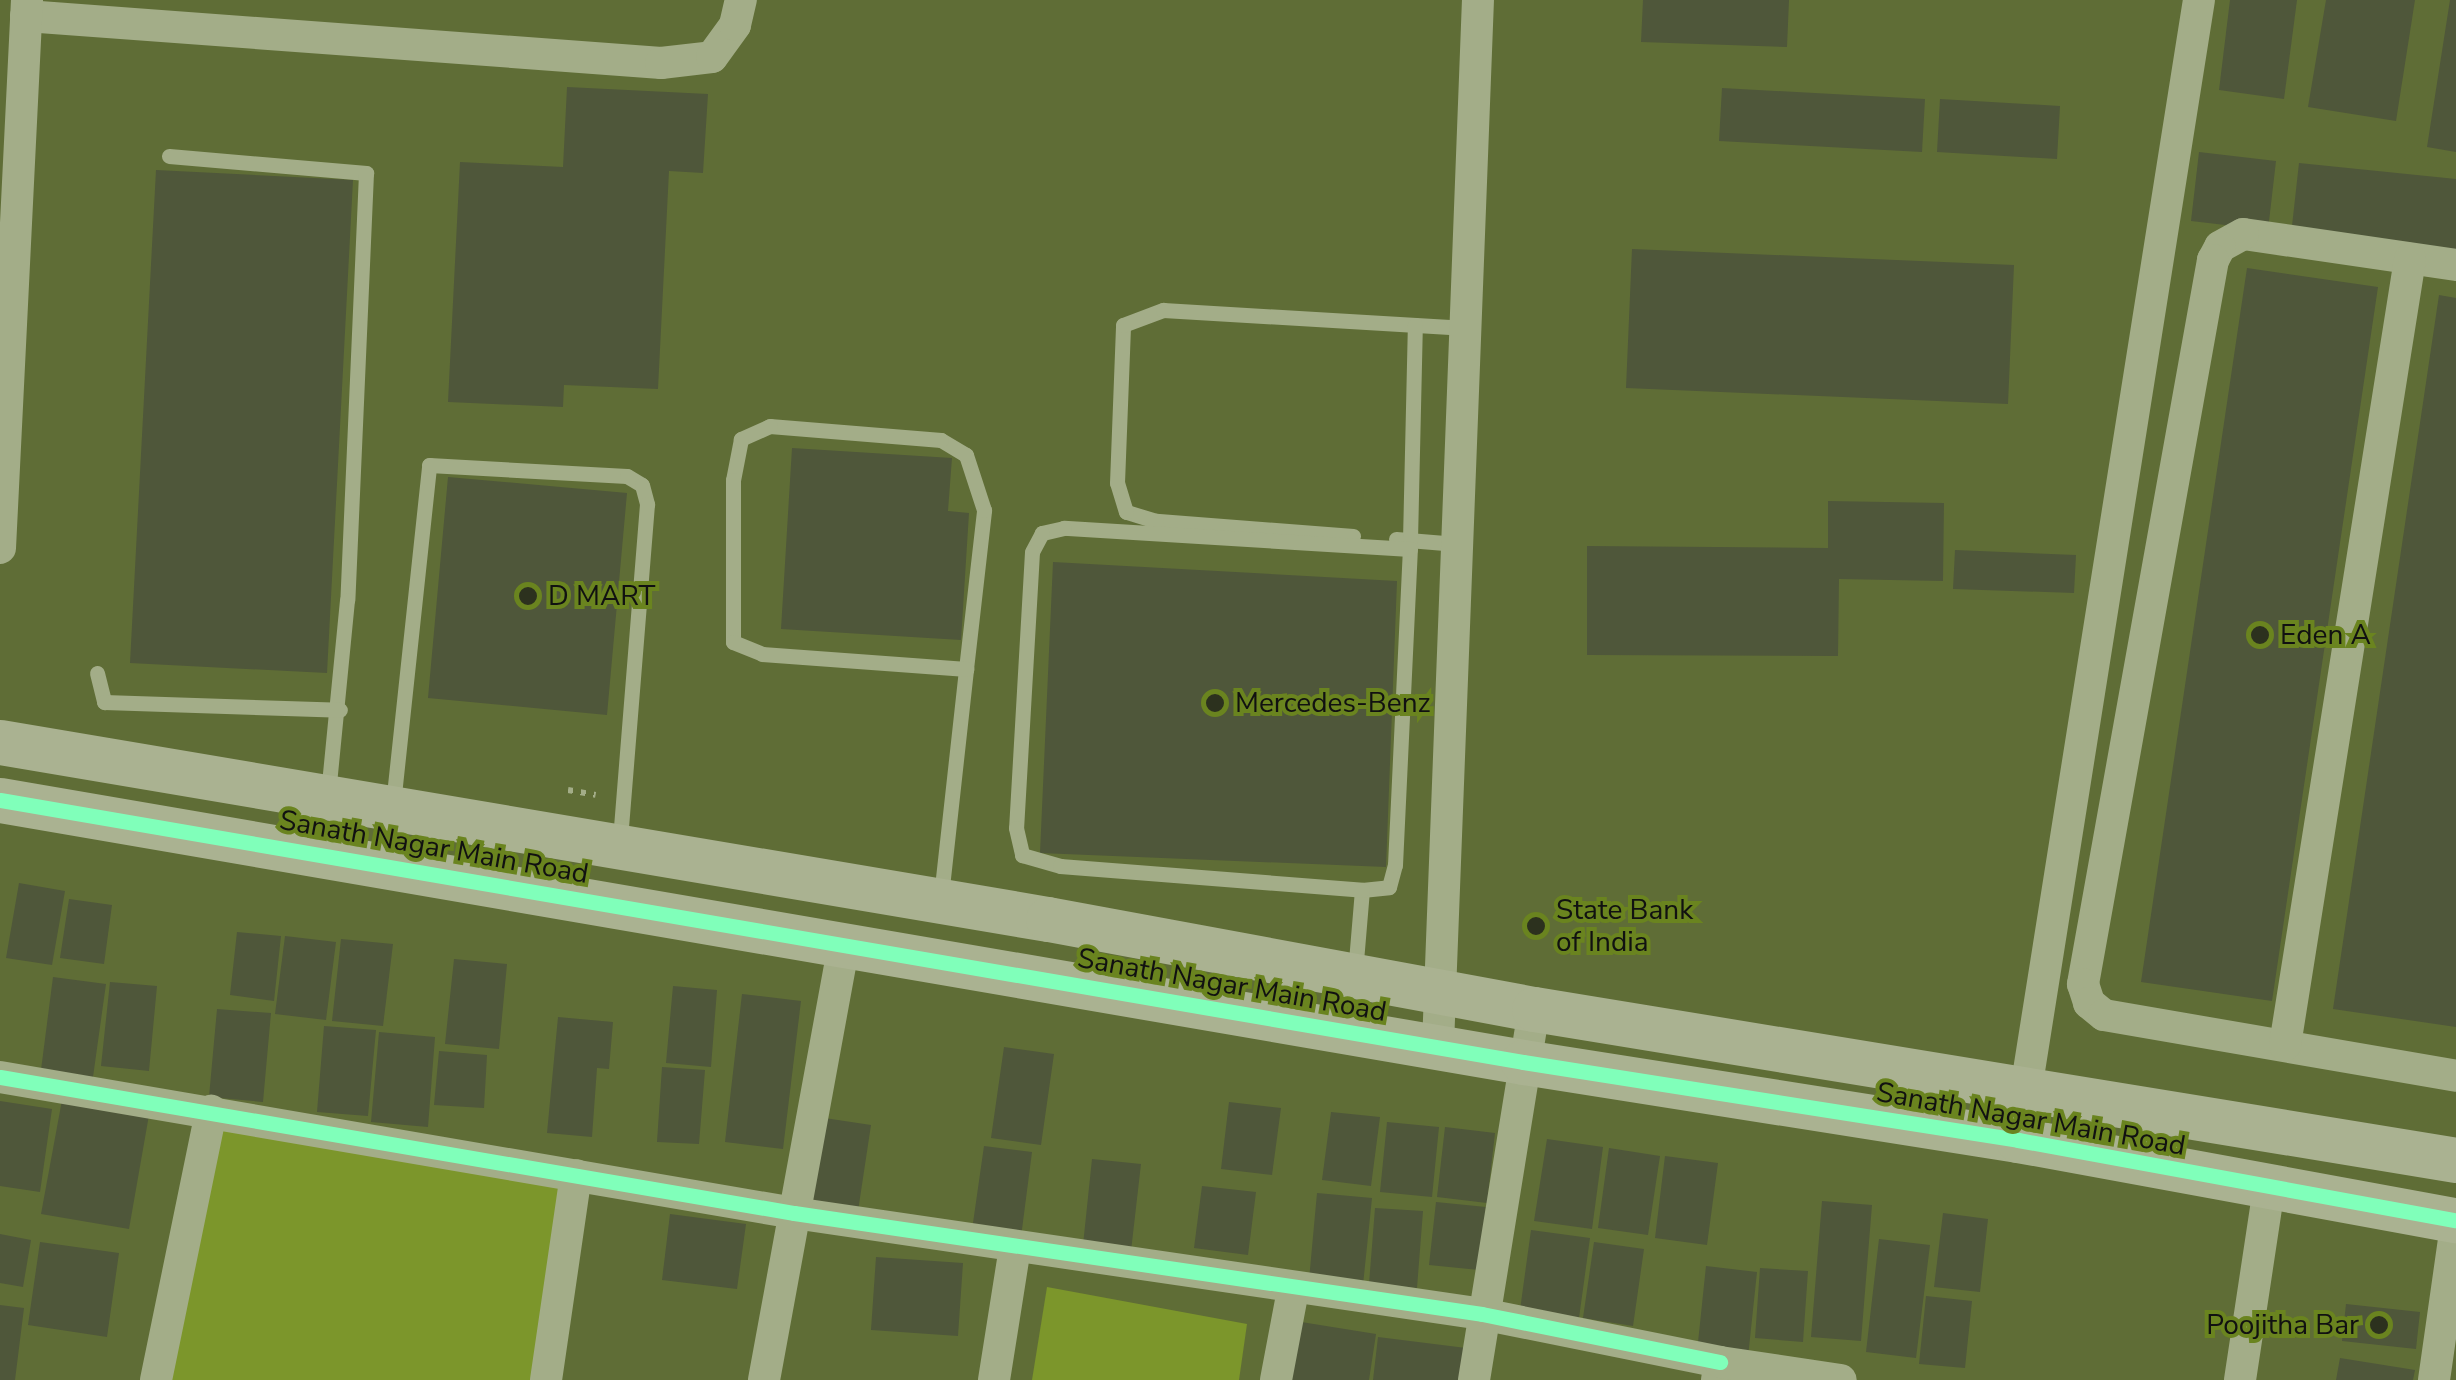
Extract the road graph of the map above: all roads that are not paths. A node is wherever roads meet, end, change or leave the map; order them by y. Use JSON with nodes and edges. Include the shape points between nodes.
{"nodes":[{"id":1,"x":740,"y":0,"type":"edge"},
{"id":2,"x":1478,"y":0,"type":"edge"},
{"id":3,"x":2199,"y":0,"type":"edge"},
{"id":4,"x":22,"y":10,"type":"edge"},
{"id":5,"x":169,"y":156,"type":"dead end"},
{"id":6,"x":2410,"y":259,"type":"junction"},
{"id":7,"x":2456,"y":265,"type":"edge"},
{"id":8,"x":1415,"y":325,"type":"junction"},
{"id":9,"x":1466,"y":328,"type":"junction"},
{"id":10,"x":1410,"y":545,"type":"junction"},
{"id":11,"x":0,"y":548,"type":"edge"},
{"id":12,"x":1457,"y":548,"type":"junction"},
{"id":13,"x":966,"y":669,"type":"junction"},
{"id":14,"x":97,"y":674,"type":"dead end"},
{"id":15,"x":340,"y":710,"type":"junction"},
{"id":16,"x":0,"y":742,"type":"edge"},
{"id":17,"x":327,"y":797,"type":"junction"},
{"id":18,"x":0,"y":800,"type":"edge"},
{"id":19,"x":392,"y":808,"type":"junction"},
{"id":20,"x":620,"y":846,"type":"junction"},
{"id":21,"x":1362,"y":890,"type":"junction"},
{"id":22,"x":940,"y":900,"type":"junction"},
{"id":23,"x":844,"y":944,"type":"junction"},
{"id":24,"x":1354,"y":977,"type":"junction"},
{"id":25,"x":1440,"y":993,"type":"junction"},
{"id":26,"x":1534,"y":1010,"type":"junction"},
{"id":27,"x":1438,"y":1045,"type":"junction"},
{"id":28,"x":2285,"y":1045,"type":"junction"},
{"id":29,"x":1524,"y":1062,"type":"junction"},
{"id":30,"x":2456,"y":1076,"type":"edge"},
{"id":31,"x":0,"y":1077,"type":"edge"},
{"id":32,"x":2028,"y":1089,"type":"junction"},
{"id":33,"x":211,"y":1111,"type":"junction"},
{"id":34,"x":2018,"y":1140,"type":"junction"},
{"id":35,"x":2456,"y":1160,"type":"edge"},
{"id":36,"x":576,"y":1176,"type":"junction"},
{"id":37,"x":2269,"y":1188,"type":"junction"},
{"id":38,"x":794,"y":1214,"type":"junction"},
{"id":39,"x":2456,"y":1222,"type":"edge"},
{"id":40,"x":1015,"y":1247,"type":"junction"},
{"id":41,"x":1292,"y":1290,"type":"junction"},
{"id":42,"x":1482,"y":1314,"type":"junction"},
{"id":43,"x":1718,"y":1371,"type":"edge"},
{"id":44,"x":156,"y":1380,"type":"edge"},
{"id":45,"x":546,"y":1380,"type":"edge"},
{"id":46,"x":764,"y":1380,"type":"edge"},
{"id":47,"x":994,"y":1380,"type":"edge"},
{"id":48,"x":1276,"y":1380,"type":"edge"},
{"id":49,"x":1474,"y":1380,"type":"edge"},
{"id":50,"x":1842,"y":1380,"type":"edge"},
{"id":51,"x":2240,"y":1380,"type":"edge"},
{"id":52,"x":2434,"y":1380,"type":"edge"}],
"edges":[{"from":1,"to":4,"type":"street","via":[[735,25],[712,58],[661,63]]},
{"from":2,"to":9,"type":"street"},
{"from":3,"to":32,"type":"street"},
{"from":4,"to":11,"type":"street"},
{"from":5,"to":15,"type":"lane","via":[[366,173]]},
{"from":6,"to":7,"type":"street"},
{"from":6,"to":28,"type":"street"},
{"from":6,"to":28,"type":"street","via":[[2243,234],[2220,246],[2213,260],[2083,984],[2088,1003],[2104,1015]]},
{"from":8,"to":9,"type":"lane"},
{"from":8,"to":10,"type":"lane"},
{"from":8,"to":10,"type":"lane","via":[[1140,314],[1124,325],[1117,483],[1126,512],[1156,521]]},
{"from":9,"to":12,"type":"street"},
{"from":10,"to":12,"type":"lane"},
{"from":10,"to":21,"type":"lane","via":[[1395,865],[1389,887]]},
{"from":10,"to":21,"type":"lane","via":[[1064,528],[1042,533],[1032,552],[1016,828],[1022,855],[1060,866]]},
{"from":12,"to":25,"type":"street"},
{"from":13,"to":13,"type":"lane","via":[[984,510],[966,454],[942,440],[770,426],[741,439],[733,480],[733,642],[762,654]]},
{"from":13,"to":22,"type":"lane"},
{"from":14,"to":15,"type":"lane","via":[[104,702]]},
{"from":15,"to":17,"type":"lane"},
{"from":16,"to":17,"type":"street","name":"Sanath Nagar Main Road"},
{"from":17,"to":19,"type":"street","name":"Sanath Nagar Main Road"},
{"from":18,"to":23,"type":"street","name":"Sanath Nagar Main Road"},
{"from":19,"to":20,"type":"street","name":"Sanath Nagar Main Road"},
{"from":19,"to":20,"type":"lane","via":[[429,465],[627,476],[642,485],[648,504]]},
{"from":20,"to":22,"type":"street","name":"Sanath Nagar Main Road"},
{"from":21,"to":24,"type":"lane"},
{"from":22,"to":24,"type":"street","name":"Sanath Nagar Main Road"},
{"from":23,"to":27,"type":"street","name":"Sanath Nagar Main Road"},
{"from":23,"to":38,"type":"street"},
{"from":24,"to":25,"type":"street","name":"Sanath Nagar Main Road"},
{"from":25,"to":26,"type":"street","name":"Sanath Nagar Main Road"},
{"from":25,"to":27,"type":"street"},
{"from":26,"to":29,"type":"street"},
{"from":26,"to":32,"type":"street","name":"Sanath Nagar Main Road"},
{"from":27,"to":29,"type":"street","name":"Sanath Nagar Main Road"},
{"from":28,"to":30,"type":"street"},
{"from":29,"to":34,"type":"street","name":"Sanath Nagar Main Road"},
{"from":29,"to":42,"type":"street"},
{"from":31,"to":33,"type":"street"},
{"from":32,"to":34,"type":"street"},
{"from":32,"to":35,"type":"street","name":"Sanath Nagar Main Road"},
{"from":33,"to":36,"type":"street"},
{"from":33,"to":44,"type":"street"},
{"from":34,"to":37,"type":"street","name":"Sanath Nagar Main Road"},
{"from":36,"to":38,"type":"street"},
{"from":36,"to":45,"type":"street"},
{"from":37,"to":39,"type":"street","name":"Sanath Nagar Main Road"},
{"from":37,"to":51,"type":"street"},
{"from":38,"to":40,"type":"street"},
{"from":38,"to":46,"type":"street"},
{"from":39,"to":52,"type":"street"},
{"from":40,"to":41,"type":"street"},
{"from":40,"to":47,"type":"street"},
{"from":41,"to":42,"type":"street"},
{"from":41,"to":48,"type":"street"},
{"from":42,"to":43,"type":"street"},
{"from":42,"to":49,"type":"street"},
{"from":43,"to":50,"type":"street"}]}
